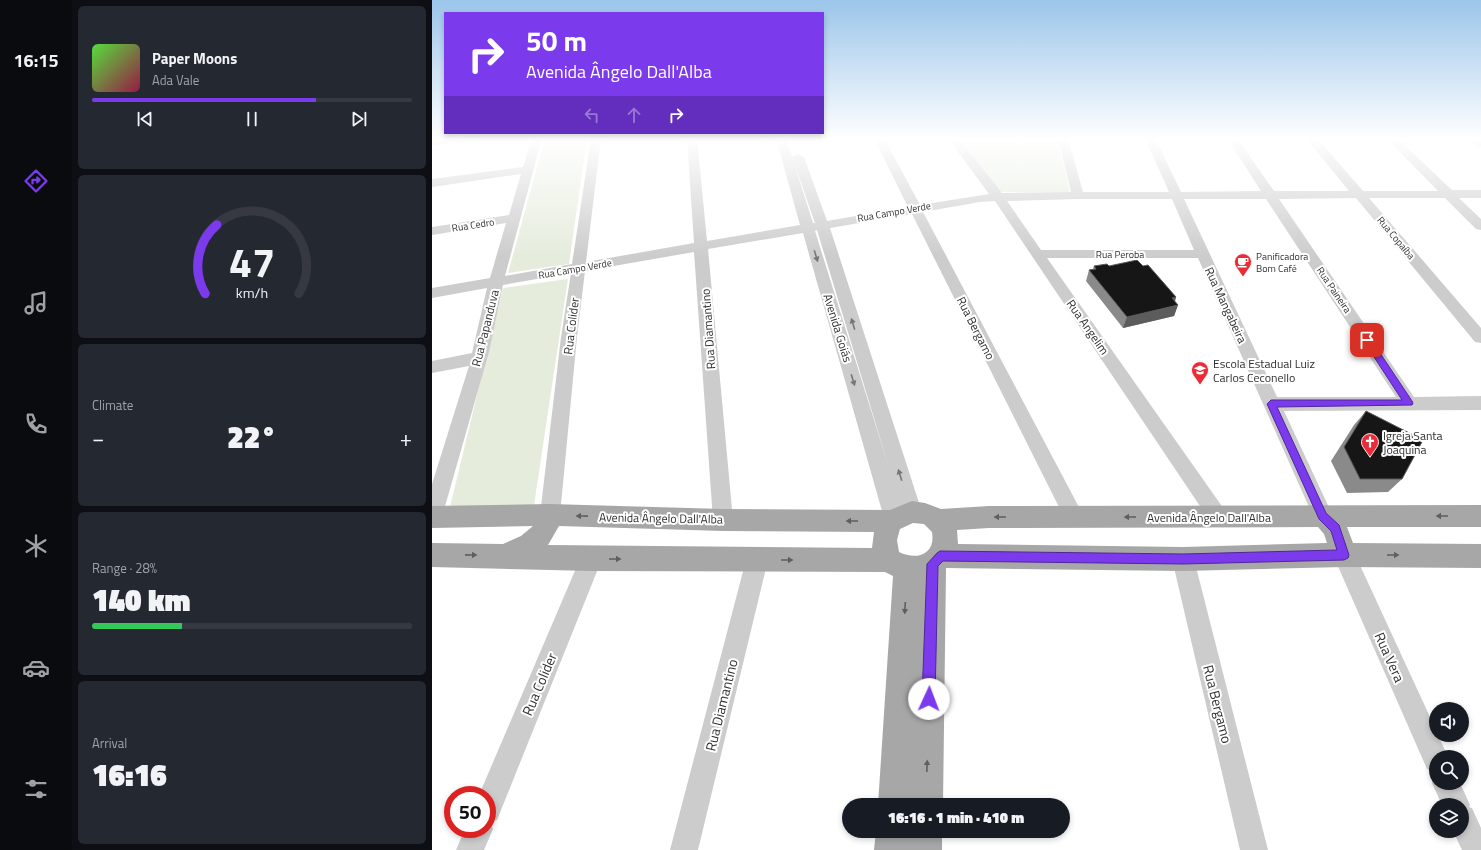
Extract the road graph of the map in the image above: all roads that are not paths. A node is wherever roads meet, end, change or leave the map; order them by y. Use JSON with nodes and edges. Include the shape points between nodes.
{"nodes":[{"id":1,"x":471,"y":178,"type":"edge"},
{"id":2,"x":526,"y":178,"type":"edge"},
{"id":3,"x":591,"y":178,"type":"edge"},
{"id":4,"x":695,"y":178,"type":"edge"},
{"id":5,"x":796,"y":178,"type":"edge"},
{"id":6,"x":802,"y":178,"type":"edge"},
{"id":7,"x":899,"y":178,"type":"edge"},
{"id":8,"x":983,"y":178,"type":"edge"},
{"id":9,"x":1073,"y":178,"type":"edge"},
{"id":10,"x":1168,"y":178,"type":"edge"},
{"id":11,"x":1258,"y":178,"type":"edge"},
{"id":12,"x":1345,"y":178,"type":"edge"},
{"id":13,"x":1431,"y":178,"type":"edge"},
{"id":14,"x":432,"y":183,"type":"edge"},
{"id":15,"x":1448,"y":194,"type":"junction"},
{"id":16,"x":1481,"y":194,"type":"edge"},
{"id":17,"x":1176,"y":195,"type":"junction"},
{"id":18,"x":1270,"y":195,"type":"junction"},
{"id":19,"x":1360,"y":195,"type":"junction"},
{"id":20,"x":1078,"y":196,"type":"junction"},
{"id":21,"x":998,"y":197,"type":"junction"},
{"id":22,"x":914,"y":208,"type":"junction"},
{"id":23,"x":514,"y":218,"type":"junction"},
{"id":24,"x":815,"y":226,"type":"junction"},
{"id":25,"x":1481,"y":226,"type":"edge"},
{"id":26,"x":432,"y":231,"type":"edge"},
{"id":27,"x":701,"y":246,"type":"junction"},
{"id":28,"x":1037,"y":254,"type":"junction"},
{"id":29,"x":1203,"y":254,"type":"junction"},
{"id":30,"x":579,"y":268,"type":"junction"},
{"id":31,"x":496,"y":282,"type":"junction"},
{"id":32,"x":432,"y":293,"type":"edge"},
{"id":33,"x":1481,"y":338,"type":"edge"},
{"id":34,"x":479,"y":358,"type":"junction"},
{"id":35,"x":432,"y":367,"type":"edge"},
{"id":36,"x":1409,"y":403,"type":"junction"},
{"id":37,"x":1481,"y":403,"type":"edge"},
{"id":38,"x":1271,"y":404,"type":"junction"},
{"id":39,"x":550,"y":515,"type":"junction"},
{"id":40,"x":1323,"y":516,"type":"junction"},
{"id":41,"x":1481,"y":516,"type":"edge"},
{"id":42,"x":432,"y":517,"type":"edge"},
{"id":43,"x":899,"y":517,"type":"junction"},
{"id":44,"x":1074,"y":517,"type":"junction"},
{"id":45,"x":1219,"y":518,"type":"junction"},
{"id":46,"x":723,"y":520,"type":"junction"},
{"id":47,"x":938,"y":520,"type":"junction"},
{"id":48,"x":432,"y":555,"type":"edge"},
{"id":49,"x":1344,"y":555,"type":"junction"},
{"id":50,"x":506,"y":556,"type":"junction"},
{"id":51,"x":1481,"y":556,"type":"edge"},
{"id":52,"x":591,"y":559,"type":"junction"},
{"id":53,"x":1183,"y":559,"type":"junction"},
{"id":54,"x":757,"y":560,"type":"junction"},
{"id":55,"x":917,"y":562,"type":"junction"},
{"id":56,"x":1432,"y":750,"type":"edge"},
{"id":57,"x":496,"y":788,"type":"edge"},
{"id":58,"x":896,"y":798,"type":"edge"},
{"id":59,"x":926,"y":798,"type":"edge"},
{"id":60,"x":1469,"y":834,"type":"edge"},
{"id":61,"x":475,"y":838,"type":"edge"},
{"id":62,"x":893,"y":838,"type":"edge"},
{"id":63,"x":925,"y":838,"type":"edge"},
{"id":64,"x":470,"y":850,"type":"edge"},
{"id":65,"x":684,"y":850,"type":"edge"},
{"id":66,"x":892,"y":850,"type":"edge"},
{"id":67,"x":924,"y":850,"type":"edge"},
{"id":68,"x":1254,"y":850,"type":"edge"},
{"id":69,"x":1476,"y":850,"type":"edge"}],
"edges":[{"from":1,"to":14,"type":"street"},
{"from":2,"to":23,"type":"street","name":"Rua Papanduva"},
{"from":3,"to":30,"type":"street","name":"Rua Colider"},
{"from":4,"to":27,"type":"street","name":"Rua Diamantino"},
{"from":5,"to":24,"type":"street","name":"Avenida Goiás"},
{"from":6,"to":24,"type":"street","name":"Avenida Goiás"},
{"from":7,"to":22,"type":"street","name":"Rua Bergamo"},
{"from":8,"to":21,"type":"street","name":"Rua Angelim"},
{"from":9,"to":20,"type":"street"},
{"from":10,"to":17,"type":"street","name":"Rua Mangabeira"},
{"from":11,"to":18,"type":"street","name":"Rua Paineira"},
{"from":12,"to":19,"type":"street","name":"Rua Copaíba"},
{"from":13,"to":15,"type":"street"},
{"from":15,"to":16,"type":"street","name":"Rua Campo Verde"},
{"from":15,"to":19,"type":"street","name":"Rua Campo Verde"},
{"from":15,"to":25,"type":"street"},
{"from":17,"to":18,"type":"street","name":"Rua Campo Verde"},
{"from":17,"to":20,"type":"street","name":"Rua Campo Verde"},
{"from":17,"to":29,"type":"street","name":"Rua Mangabeira"},
{"from":18,"to":19,"type":"street","name":"Rua Campo Verde"},
{"from":18,"to":36,"type":"street","name":"Rua Paineira"},
{"from":19,"to":33,"type":"street","name":"Rua Copaíba"},
{"from":20,"to":21,"type":"street","name":"Rua Campo Verde"},
{"from":21,"to":22,"type":"street","name":"Rua Campo Verde"},
{"from":21,"to":28,"type":"street","name":"Rua Angelim"},
{"from":22,"to":24,"type":"street","name":"Rua Campo Verde"},
{"from":22,"to":44,"type":"street","name":"Rua Bergamo"},
{"from":23,"to":26,"type":"street","name":"Rua Cedro"},
{"from":23,"to":31,"type":"street","name":"Rua Papanduva"},
{"from":24,"to":27,"type":"street","name":"Rua Campo Verde"},
{"from":24,"to":43,"type":"street","name":"Avenida Goiás"},
{"from":27,"to":30,"type":"street","name":"Rua Campo Verde"},
{"from":27,"to":46,"type":"street","name":"Rua Diamantino"},
{"from":28,"to":29,"type":"street","name":"Rua Peroba"},
{"from":28,"to":45,"type":"street","name":"Rua Angelim"},
{"from":29,"to":38,"type":"street","name":"Rua Mangabeira"},
{"from":30,"to":31,"type":"street","name":"Rua Campo Verde"},
{"from":30,"to":39,"type":"street","name":"Rua Colider"},
{"from":31,"to":32,"type":"street","name":"Rua Campo Verde"},
{"from":31,"to":34,"type":"street","name":"Rua Papanduva"},
{"from":34,"to":35,"type":"street"},
{"from":34,"to":42,"type":"street","name":"Rua Papanduva"},
{"from":36,"to":37,"type":"street"},
{"from":36,"to":38,"type":"street"},
{"from":38,"to":40,"type":"street","name":"Rua Mangabeira"},
{"from":39,"to":42,"type":"main road","name":"Avenida Ângelo Dall'Alba"},
{"from":46,"to":39,"type":"main road","name":"Avenida Ângelo Dall'Alba","one_way":true},
{"from":39,"to":50,"type":"main road","via":[[548,527],[538,538]]},
{"from":41,"to":40,"type":"main road","name":"Avenida Ângelo Dall'Alba","one_way":true},
{"from":40,"to":45,"type":"main road","name":"Avenida Ângelo Dall'Alba"},
{"from":40,"to":49,"type":"main road","via":[[1335,528]]},
{"from":43,"to":46,"type":"main road","name":"Avenida Ângelo Dall'Alba","one_way":true},
{"from":43,"to":47,"type":"main road","via":[[927,514]]},
{"from":43,"to":55,"type":"main road","via":[[883,539]]},
{"from":45,"to":44,"type":"main road","name":"Avenida Ângelo Dall'Alba","one_way":true},
{"from":44,"to":47,"type":"main road","name":"Avenida Ângelo Dall'Alba","one_way":true},
{"from":47,"to":55,"type":"main road","via":[[945,532],[945,547]]},
{"from":48,"to":50,"type":"main road","one_way":true},
{"from":49,"to":51,"type":"main road","one_way":true},
{"from":49,"to":53,"type":"main road"},
{"from":49,"to":56,"type":"street","name":"Rua Vera"},
{"from":50,"to":52,"type":"main road"},
{"from":52,"to":54,"type":"main road","one_way":true},
{"from":52,"to":57,"type":"street","name":"Rua Colider"},
{"from":53,"to":55,"type":"main road"},
{"from":53,"to":68,"type":"street","name":"Rua Bergamo"},
{"from":54,"to":55,"type":"main road","one_way":true},
{"from":54,"to":65,"type":"street","name":"Rua Diamantino"},
{"from":55,"to":58,"type":"main road","one_way":true},
{"from":59,"to":55,"type":"main road","one_way":true},
{"from":60,"to":69,"type":"street"},
{"from":61,"to":64,"type":"street"},
{"from":62,"to":66,"type":"main road"},
{"from":63,"to":67,"type":"main road"}]}
